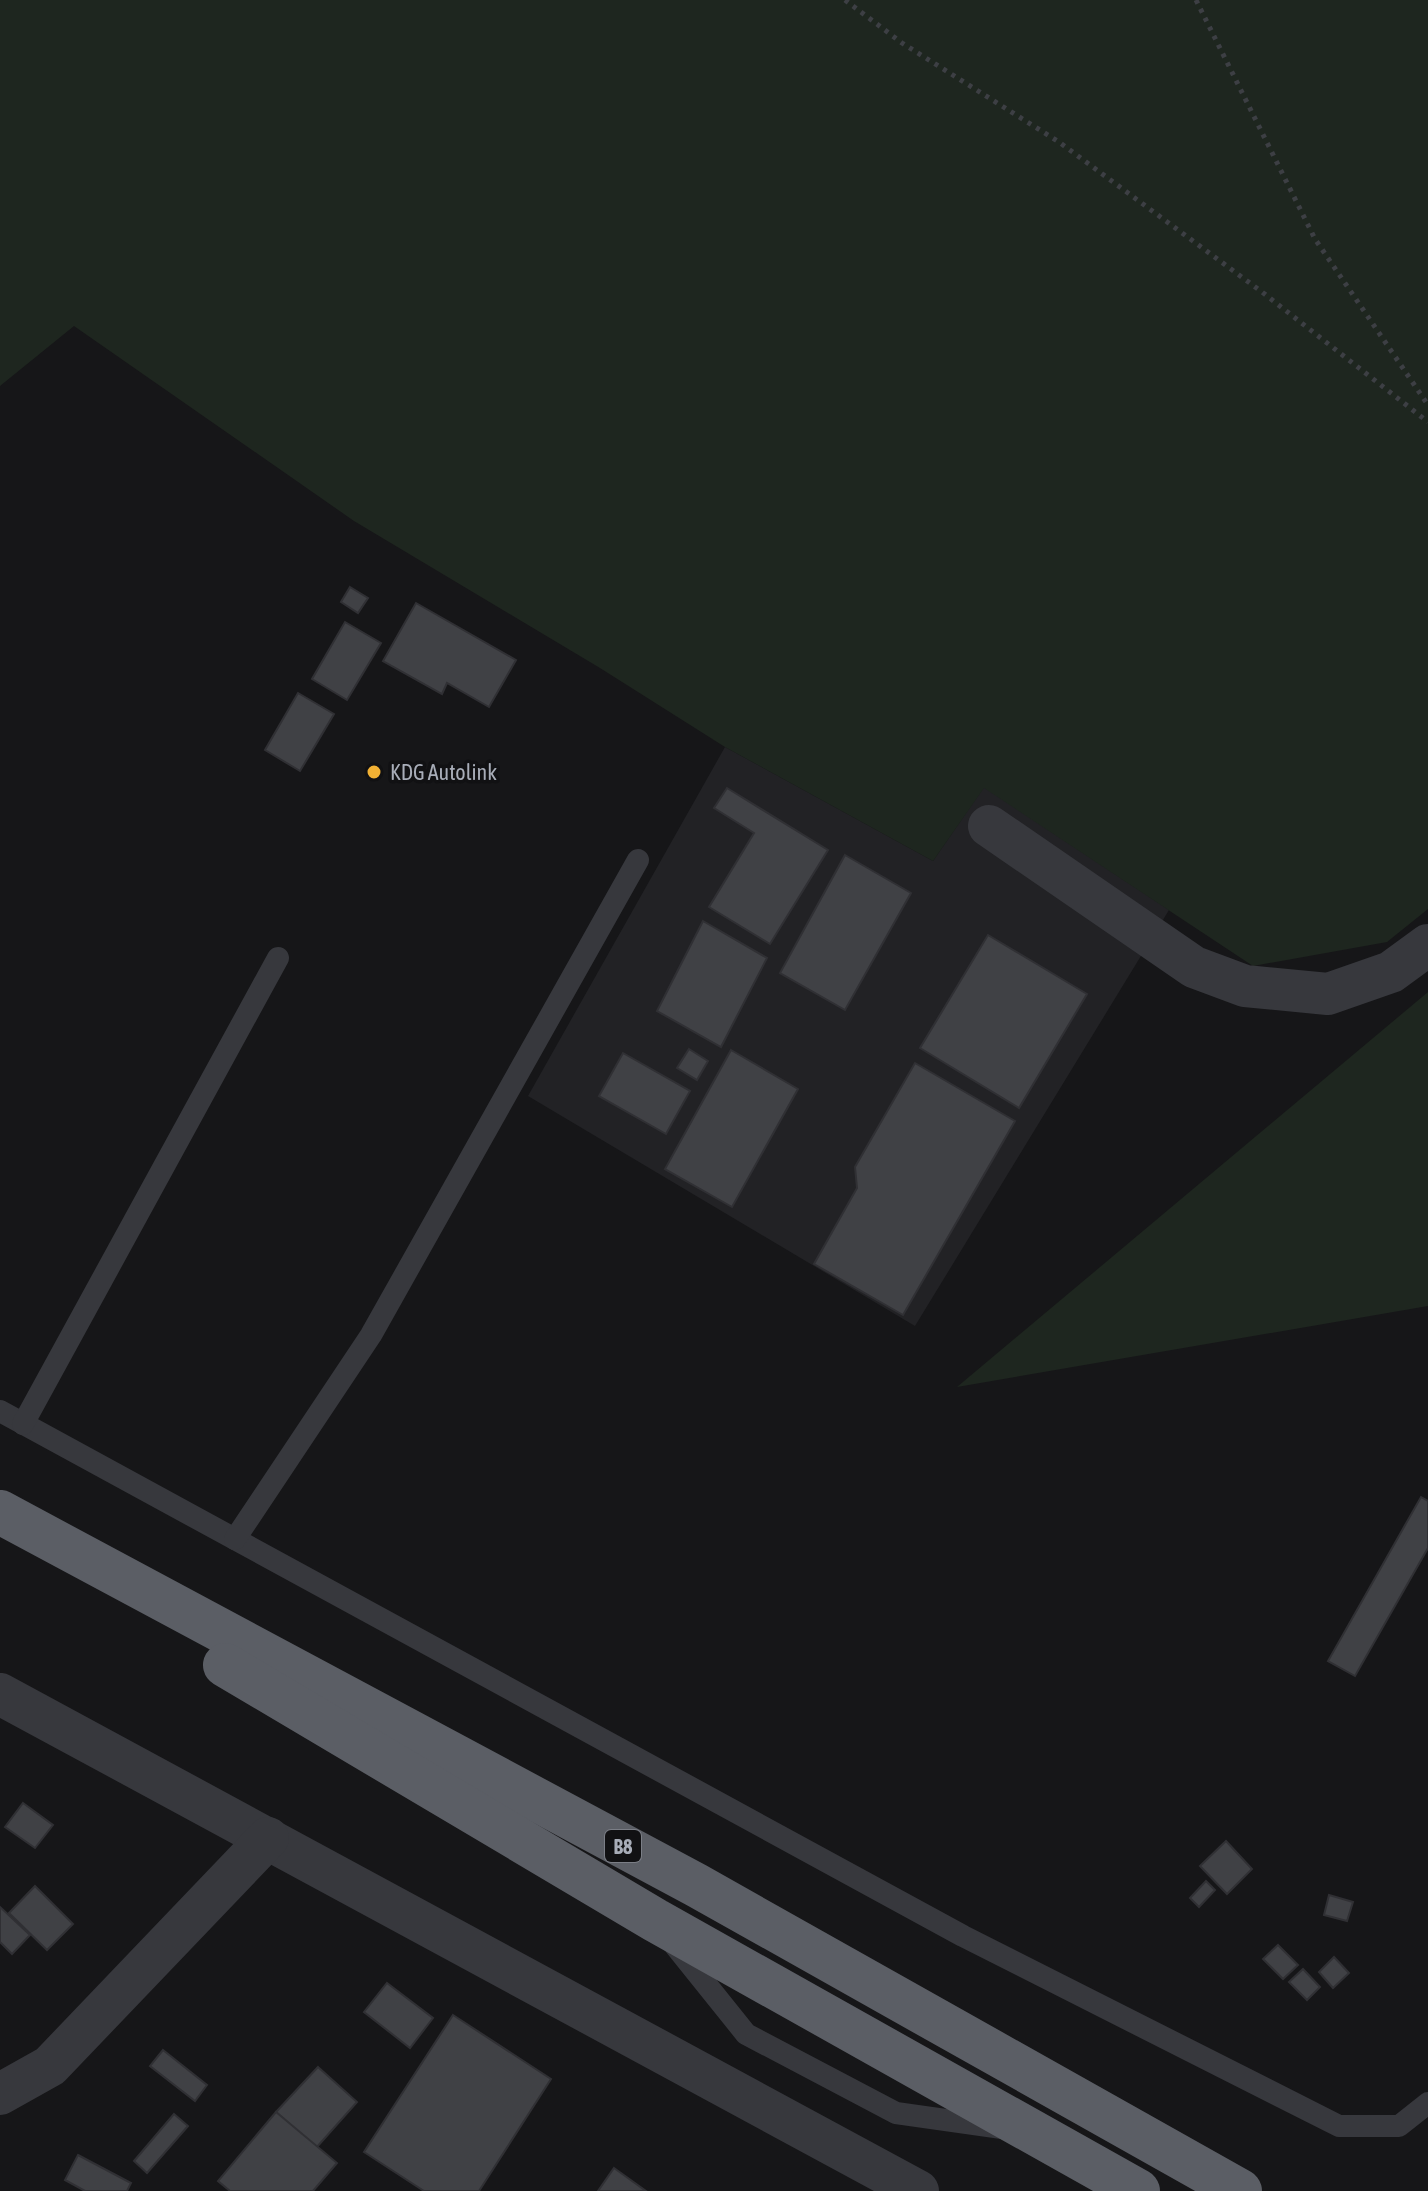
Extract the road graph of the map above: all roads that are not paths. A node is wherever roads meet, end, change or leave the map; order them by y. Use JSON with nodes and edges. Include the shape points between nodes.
{"nodes":[{"id":1,"x":989,"y":826,"type":"dead end"},
{"id":2,"x":638,"y":860,"type":"dead end"},
{"id":3,"x":1428,"y":945,"type":"edge"},
{"id":4,"x":278,"y":958,"type":"dead end"},
{"id":5,"x":0,"y":1411,"type":"edge"},
{"id":6,"x":23,"y":1424,"type":"junction"},
{"id":7,"x":0,"y":1512,"type":"edge"},
{"id":8,"x":0,"y":1531,"type":"edge"},
{"id":9,"x":235,"y":1539,"type":"junction"},
{"id":10,"x":0,"y":1694,"type":"edge"},
{"id":11,"x":268,"y":1838,"type":"junction"},
{"id":12,"x":50,"y":2066,"type":"junction"},
{"id":13,"x":0,"y":2094,"type":"edge"},
{"id":14,"x":1428,"y":2103,"type":"edge"},
{"id":15,"x":0,"y":2119,"type":"edge"},
{"id":16,"x":918,"y":2191,"type":"edge"},
{"id":17,"x":1138,"y":2191,"type":"edge"},
{"id":18,"x":1240,"y":2191,"type":"edge"}],
"edges":[{"from":1,"to":3,"type":"street","via":[[1194,967],[1245,986],[1328,994],[1391,972]]},
{"from":2,"to":9,"type":"lane","via":[[371,1335]]},
{"from":4,"to":6,"type":"lane"},
{"from":5,"to":6,"type":"lane"},
{"from":6,"to":9,"type":"lane"},
{"from":7,"to":18,"type":"highway","number":"B8","via":[[696,1885]]},
{"from":8,"to":17,"type":"highway","number":"B8","via":[[655,1920]]},
{"from":9,"to":14,"type":"lane","via":[[963,1936],[1339,2126],[1399,2126]]},
{"from":10,"to":11,"type":"street"},
{"from":11,"to":12,"type":"street"},
{"from":11,"to":16,"type":"street"},
{"from":12,"to":13,"type":"street"},
{"from":12,"to":15,"type":"lane"}]}
